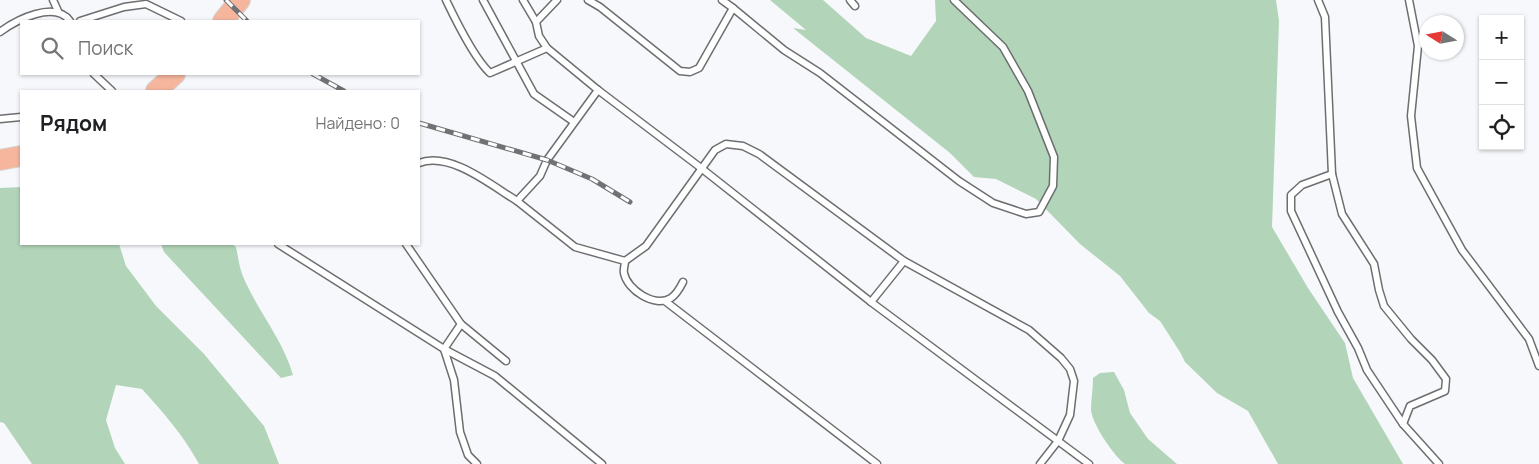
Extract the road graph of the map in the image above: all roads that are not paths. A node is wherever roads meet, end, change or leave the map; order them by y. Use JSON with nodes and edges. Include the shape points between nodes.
{"nodes":[{"id":1,"x":53,"y":0,"type":"edge"},
{"id":2,"x":240,"y":0,"type":"edge"},
{"id":3,"x":446,"y":0,"type":"edge"},
{"id":4,"x":483,"y":0,"type":"edge"},
{"id":5,"x":523,"y":0,"type":"edge"},
{"id":6,"x":557,"y":0,"type":"edge"},
{"id":7,"x":588,"y":0,"type":"edge"},
{"id":8,"x":722,"y":0,"type":"edge"},
{"id":9,"x":850,"y":0,"type":"edge"},
{"id":10,"x":954,"y":0,"type":"edge"},
{"id":11,"x":1318,"y":0,"type":"edge"},
{"id":12,"x":1409,"y":0,"type":"edge"},
{"id":13,"x":144,"y":2,"type":"edge"},
{"id":14,"x":855,"y":6,"type":"dead end"},
{"id":15,"x":733,"y":8,"type":"junction"},
{"id":16,"x":58,"y":12,"type":"junction"},
{"id":17,"x":69,"y":20,"type":"edge"},
{"id":18,"x":83,"y":20,"type":"edge"},
{"id":19,"x":179,"y":20,"type":"edge"},
{"id":20,"x":224,"y":20,"type":"edge"},
{"id":21,"x":536,"y":22,"type":"junction"},
{"id":22,"x":0,"y":32,"type":"edge"},
{"id":23,"x":547,"y":48,"type":"junction"},
{"id":24,"x":517,"y":61,"type":"junction"},
{"id":25,"x":95,"y":75,"type":"edge"},
{"id":26,"x":174,"y":75,"type":"edge"},
{"id":27,"x":111,"y":90,"type":"edge"},
{"id":28,"x":157,"y":90,"type":"edge"},
{"id":29,"x":598,"y":90,"type":"junction"},
{"id":30,"x":20,"y":116,"type":"edge"},
{"id":31,"x":0,"y":119,"type":"edge"},
{"id":32,"x":574,"y":122,"type":"junction"},
{"id":33,"x":20,"y":156,"type":"edge"},
{"id":34,"x":0,"y":160,"type":"edge"},
{"id":35,"x":420,"y":163,"type":"edge"},
{"id":36,"x":701,"y":168,"type":"junction"},
{"id":37,"x":1332,"y":174,"type":"junction"},
{"id":38,"x":517,"y":201,"type":"junction"},
{"id":39,"x":280,"y":245,"type":"edge"},
{"id":40,"x":407,"y":245,"type":"edge"},
{"id":41,"x":625,"y":261,"type":"junction"},
{"id":42,"x":904,"y":261,"type":"junction"},
{"id":43,"x":683,"y":282,"type":"dead end"},
{"id":44,"x":665,"y":300,"type":"junction"},
{"id":45,"x":871,"y":302,"type":"junction"},
{"id":46,"x":461,"y":324,"type":"junction"},
{"id":47,"x":444,"y":349,"type":"junction"},
{"id":48,"x":506,"y":360,"type":"dead end"},
{"id":49,"x":1539,"y":366,"type":"edge"},
{"id":50,"x":1403,"y":424,"type":"junction"},
{"id":51,"x":1058,"y":441,"type":"junction"},
{"id":52,"x":477,"y":464,"type":"edge"},
{"id":53,"x":602,"y":464,"type":"edge"},
{"id":54,"x":877,"y":464,"type":"edge"},
{"id":55,"x":1040,"y":464,"type":"edge"},
{"id":56,"x":1089,"y":464,"type":"edge"},
{"id":57,"x":1439,"y":464,"type":"edge"}],
"edges":[{"from":1,"to":16,"type":"lane"},
{"from":2,"to":20,"type":"main road"},
{"from":3,"to":24,"type":"lane","via":[[471,47],[490,73]]},
{"from":4,"to":24,"type":"lane"},
{"from":5,"to":21,"type":"lane"},
{"from":6,"to":21,"type":"lane"},
{"from":7,"to":15,"type":"lane","via":[[680,71],[690,72],[700,68]]},
{"from":8,"to":15,"type":"lane"},
{"from":9,"to":14,"type":"lane"},
{"from":10,"to":15,"type":"lane","via":[[1003,47],[1028,91],[1054,157],[1053,186],[1039,212],[1026,214],[992,203],[959,181]]},
{"from":11,"to":37,"type":"lane","via":[[1325,17]]},
{"from":12,"to":49,"type":"lane","via":[[1418,46],[1411,116],[1416,168],[1462,250],[1529,339]]},
{"from":13,"to":18,"type":"lane"},
{"from":13,"to":19,"type":"lane"},
{"from":16,"to":17,"type":"lane"},
{"from":16,"to":22,"type":"lane","via":[[39,13],[13,22]]},
{"from":21,"to":23,"type":"lane","via":[[539,36]]},
{"from":23,"to":24,"type":"lane"},
{"from":23,"to":29,"type":"lane"},
{"from":24,"to":32,"type":"lane","via":[[534,94]]},
{"from":25,"to":27,"type":"lane"},
{"from":26,"to":28,"type":"main road"},
{"from":29,"to":32,"type":"lane"},
{"from":29,"to":36,"type":"lane"},
{"from":30,"to":31,"type":"lane"},
{"from":32,"to":38,"type":"lane","via":[[547,160],[540,176]]},
{"from":33,"to":34,"type":"main road"},
{"from":35,"to":38,"type":"lane","via":[[436,159],[471,172]]},
{"from":36,"to":41,"type":"lane","via":[[646,246]]},
{"from":36,"to":42,"type":"lane","via":[[716,150],[726,144],[743,146],[759,154]]},
{"from":36,"to":45,"type":"lane"},
{"from":37,"to":50,"type":"lane","via":[[1302,185],[1291,195],[1291,211],[1367,370]]},
{"from":37,"to":50,"type":"lane","via":[[1342,214],[1374,264],[1384,306],[1446,379],[1445,391],[1410,406]]},
{"from":38,"to":41,"type":"lane","via":[[575,247]]},
{"from":39,"to":47,"type":"lane"},
{"from":40,"to":46,"type":"lane"},
{"from":41,"to":44,"type":"lane","via":[[624,273],[628,282],[644,297],[653,301]]},
{"from":42,"to":45,"type":"lane"},
{"from":42,"to":51,"type":"lane","via":[[1029,330],[1061,358],[1074,381],[1070,415]]},
{"from":43,"to":44,"type":"lane","via":[[677,294]]},
{"from":44,"to":54,"type":"lane"},
{"from":45,"to":51,"type":"lane"},
{"from":46,"to":47,"type":"lane"},
{"from":46,"to":48,"type":"lane"},
{"from":47,"to":52,"type":"lane","via":[[454,380],[460,432],[468,455]]},
{"from":47,"to":53,"type":"lane","via":[[495,376]]},
{"from":50,"to":57,"type":"lane"},
{"from":51,"to":55,"type":"lane"},
{"from":51,"to":56,"type":"lane"}]}
